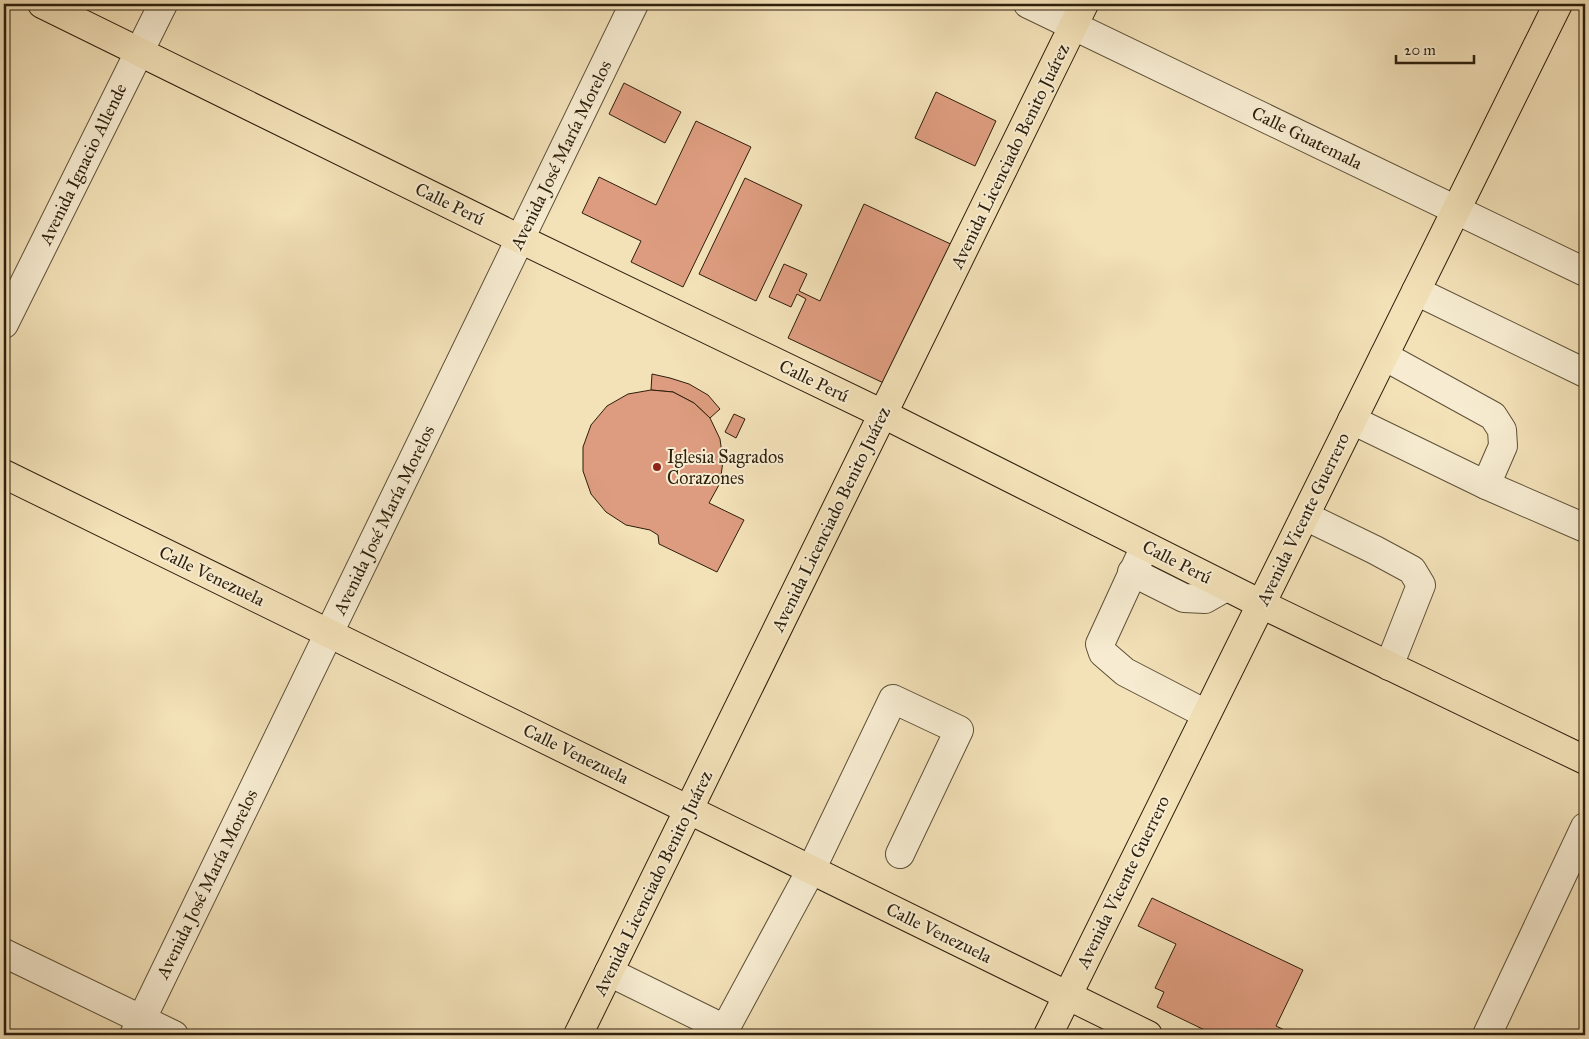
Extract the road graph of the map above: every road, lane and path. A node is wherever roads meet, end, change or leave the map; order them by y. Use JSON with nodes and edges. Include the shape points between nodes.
{"nodes":[{"id":1,"x":42,"y":4,"type":"edge"},
{"id":2,"x":163,"y":4,"type":"edge"},
{"id":3,"x":634,"y":4,"type":"edge"},
{"id":4,"x":1028,"y":4,"type":"edge"},
{"id":5,"x":1558,"y":4,"type":"edge"},
{"id":6,"x":1079,"y":15,"type":"edge"},
{"id":7,"x":140,"y":51,"type":"junction"},
{"id":8,"x":1456,"y":210,"type":"junction"},
{"id":9,"x":520,"y":239,"type":"junction"},
{"id":10,"x":1585,"y":272,"type":"edge"},
{"id":11,"x":1416,"y":291,"type":"junction"},
{"id":12,"x":4,"y":324,"type":"edge"},
{"id":13,"x":1384,"y":356,"type":"junction"},
{"id":14,"x":1585,"y":373,"type":"edge"},
{"id":15,"x":883,"y":414,"type":"junction"},
{"id":16,"x":1352,"y":420,"type":"junction"},
{"id":17,"x":4,"y":474,"type":"edge"},
{"id":18,"x":1486,"y":486,"type":"junction"},
{"id":19,"x":1305,"y":516,"type":"junction"},
{"id":20,"x":1585,"y":528,"type":"edge"},
{"id":21,"x":1145,"y":546,"type":"junction"},
{"id":22,"x":1132,"y":572,"type":"junction"},
{"id":23,"x":1226,"y":587,"type":"junction"},
{"id":24,"x":1261,"y":604,"type":"junction"},
{"id":25,"x":329,"y":633,"type":"junction"},
{"id":26,"x":1390,"y":666,"type":"junction"},
{"id":27,"x":1206,"y":714,"type":"junction"},
{"id":28,"x":1585,"y":760,"type":"edge"},
{"id":29,"x":689,"y":810,"type":"junction"},
{"id":30,"x":1585,"y":826,"type":"edge"},
{"id":31,"x":900,"y":854,"type":"dead end"},
{"id":32,"x":810,"y":870,"type":"junction"},
{"id":33,"x":4,"y":953,"type":"edge"},
{"id":34,"x":609,"y":972,"type":"junction"},
{"id":35,"x":1067,"y":996,"type":"junction"},
{"id":36,"x":138,"y":1027,"type":"edge"},
{"id":37,"x":174,"y":1035,"type":"edge"},
{"id":38,"x":578,"y":1035,"type":"edge"},
{"id":39,"x":1048,"y":1035,"type":"edge"},
{"id":40,"x":1148,"y":1035,"type":"edge"},
{"id":41,"x":1487,"y":1035,"type":"edge"}],
"edges":[{"from":1,"to":7,"type":"main road","name":"Calle Perú"},
{"from":2,"to":7,"type":"street","name":"Avenida Ignacio Allende"},
{"from":3,"to":9,"type":"street","name":"Avenida José María Morelos"},
{"from":4,"to":6,"type":"street","name":"Calle Guatemala"},
{"from":5,"to":8,"type":"main road","name":"Avenida Vicente Guerrero"},
{"from":6,"to":8,"type":"street","name":"Calle Guatemala"},
{"from":6,"to":15,"type":"main road","name":"Avenida Licenciado Benito Juárez"},
{"from":7,"to":9,"type":"main road","name":"Calle Perú"},
{"from":7,"to":12,"type":"street","name":"Avenida Ignacio Allende"},
{"from":8,"to":10,"type":"street","name":"Calle Guatemala"},
{"from":8,"to":11,"type":"main road","name":"Avenida Vicente Guerrero"},
{"from":9,"to":15,"type":"main road","name":"Calle Perú"},
{"from":9,"to":25,"type":"street","name":"Avenida José María Morelos"},
{"from":11,"to":13,"type":"main road","name":"Avenida Vicente Guerrero"},
{"from":11,"to":14,"type":"street"},
{"from":13,"to":16,"type":"main road","name":"Avenida Vicente Guerrero"},
{"from":13,"to":18,"type":"street","via":[[1493,416],[1502,430],[1503,446]]},
{"from":15,"to":21,"type":"main road","name":"Calle Perú"},
{"from":15,"to":29,"type":"main road","name":"Avenida Licenciado Benito Juárez"},
{"from":16,"to":18,"type":"street"},
{"from":16,"to":19,"type":"main road","name":"Avenida Vicente Guerrero"},
{"from":17,"to":25,"type":"main road","name":"Calle Venezuela"},
{"from":18,"to":20,"type":"street"},
{"from":19,"to":24,"type":"main road","name":"Avenida Vicente Guerrero"},
{"from":19,"to":26,"type":"street","via":[[1412,570],[1422,585]]},
{"from":21,"to":22,"type":"street"},
{"from":21,"to":23,"type":"main road","name":"Calle Perú"},
{"from":22,"to":23,"type":"street","via":[[1184,598],[1205,599]]},
{"from":22,"to":27,"type":"street","via":[[1100,644],[1103,653],[1125,672]]},
{"from":23,"to":24,"type":"main road","name":"Calle Perú"},
{"from":24,"to":26,"type":"main road","name":"Calle Perú"},
{"from":24,"to":27,"type":"main road","name":"Avenida Vicente Guerrero"},
{"from":25,"to":29,"type":"main road","name":"Calle Venezuela"},
{"from":25,"to":36,"type":"street","name":"Avenida José María Morelos"},
{"from":26,"to":28,"type":"main road","name":"Calle Perú"},
{"from":27,"to":35,"type":"main road","name":"Avenida Vicente Guerrero"},
{"from":29,"to":32,"type":"main road","name":"Calle Venezuela"},
{"from":29,"to":34,"type":"main road","name":"Avenida Licenciado Benito Juárez"},
{"from":30,"to":41,"type":"street"},
{"from":31,"to":32,"type":"street","via":[[960,730],[893,699]]},
{"from":32,"to":34,"type":"street","via":[[725,1029]]},
{"from":32,"to":35,"type":"main road","name":"Calle Venezuela"},
{"from":33,"to":36,"type":"street"},
{"from":34,"to":38,"type":"main road","name":"Avenida Licenciado Benito Juárez"},
{"from":35,"to":39,"type":"main road","name":"Avenida Vicente Guerrero"},
{"from":35,"to":40,"type":"main road","name":"Calle Venezuela"},
{"from":36,"to":37,"type":"street"}]}
